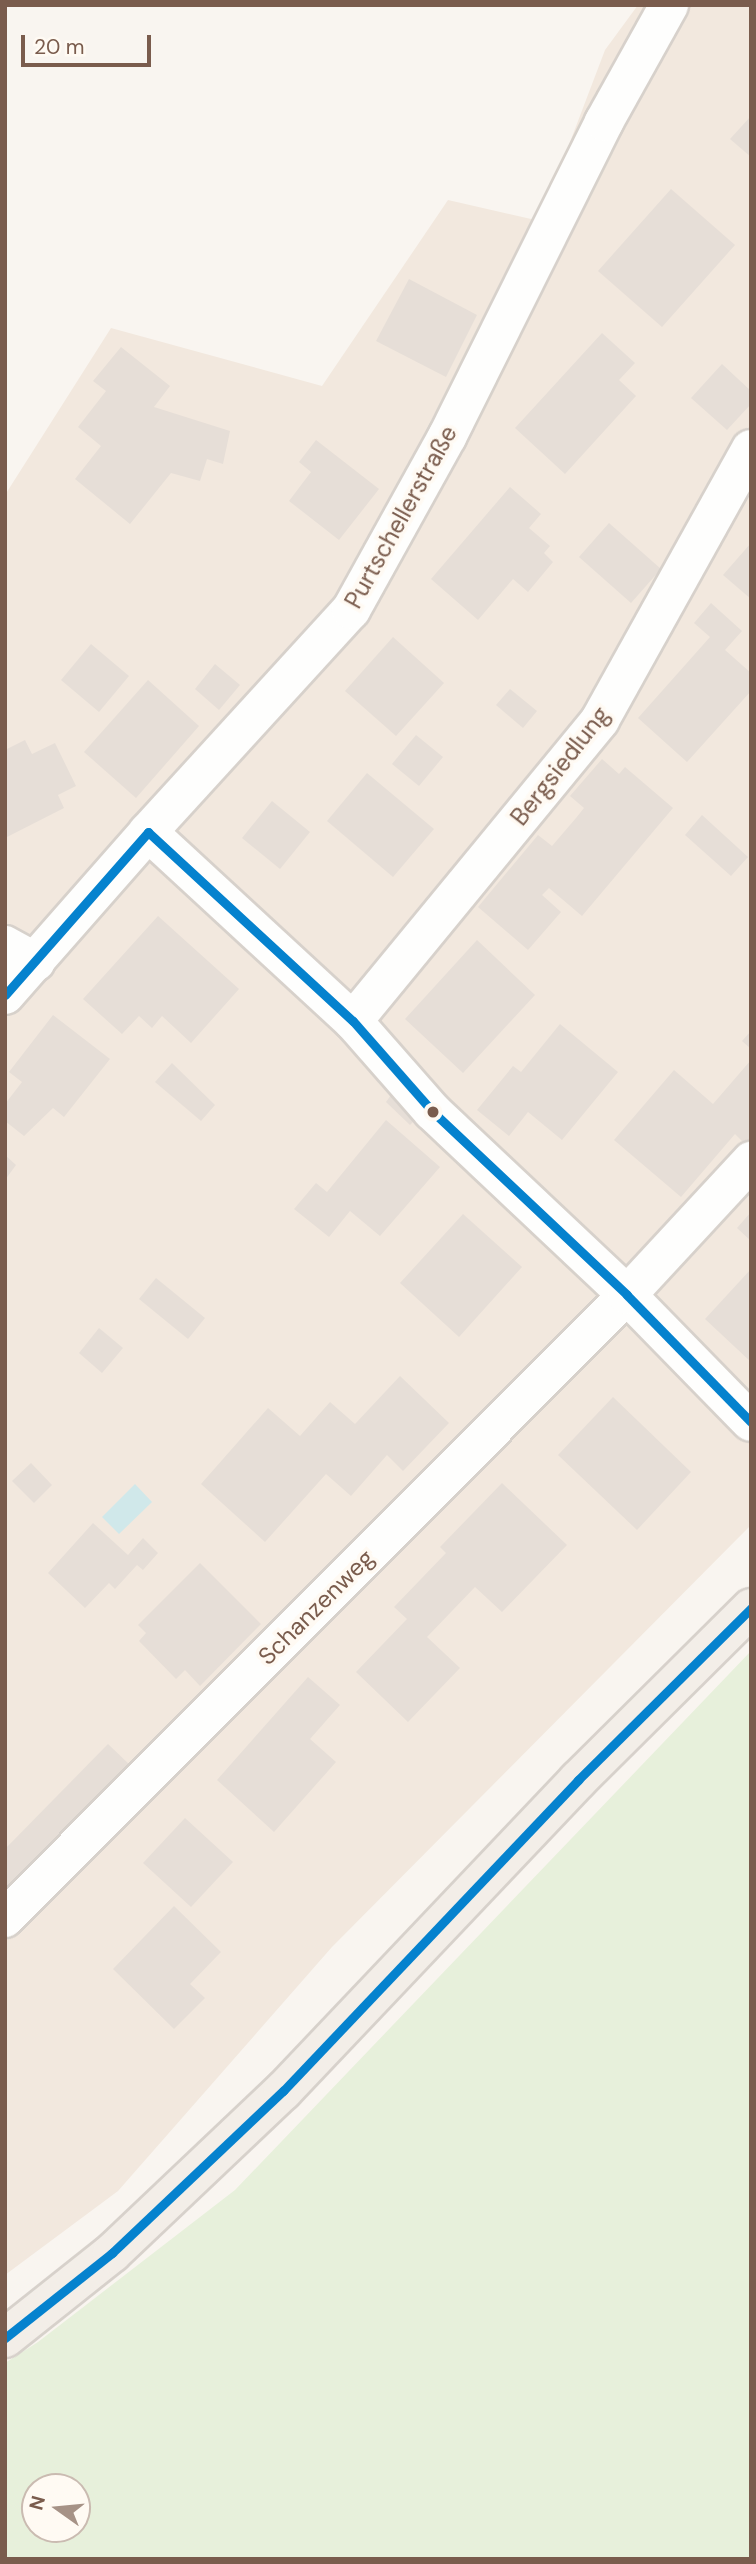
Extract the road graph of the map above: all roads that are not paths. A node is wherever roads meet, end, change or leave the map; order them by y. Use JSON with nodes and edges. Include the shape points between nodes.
{"nodes":[{"id":1,"x":669,"y":5,"type":"edge"},
{"id":2,"x":751,"y":449,"type":"edge"},
{"id":3,"x":148,"y":832,"type":"junction"},
{"id":4,"x":20,"y":953,"type":"edge"},
{"id":5,"x":5,"y":995,"type":"edge"},
{"id":6,"x":353,"y":1021,"type":"junction"},
{"id":7,"x":751,"y":1161,"type":"edge"},
{"id":8,"x":627,"y":1296,"type":"junction"},
{"id":9,"x":751,"y":1422,"type":"edge"},
{"id":10,"x":751,"y":1608,"type":"edge"},
{"id":11,"x":5,"y":1918,"type":"edge"},
{"id":12,"x":5,"y":2338,"type":"edge"}],
"edges":[{"from":1,"to":3,"type":"street","name":"Purtschellerstraße","via":[[604,122],[447,437],[351,610]]},
{"from":2,"to":6,"type":"street","name":"Bergsiedlung","via":[[600,720]]},
{"from":3,"to":4,"type":"street","name":"Purtschellerstraße"},
{"from":3,"to":6,"type":"street"},
{"from":4,"to":5,"type":"street","name":"Purtschellerstraße"},
{"from":6,"to":8,"type":"street","via":[[432,1111]]},
{"from":7,"to":8,"type":"street"},
{"from":8,"to":9,"type":"street"},
{"from":8,"to":11,"type":"street","name":"Schanzenweg"},
{"from":10,"to":12,"type":"main road","via":[[578,1780],[283,2091],[112,2253]]}]}
